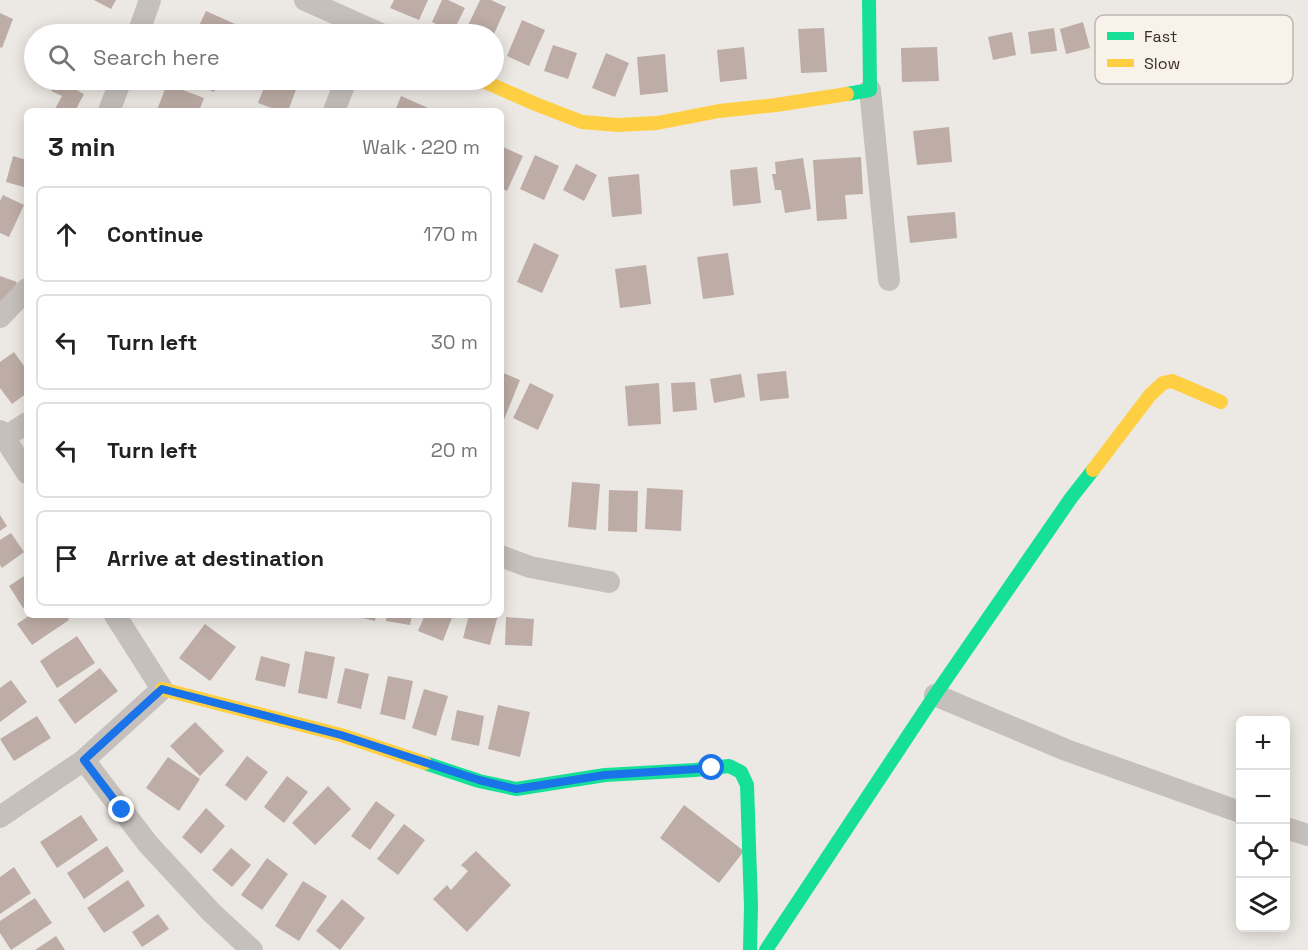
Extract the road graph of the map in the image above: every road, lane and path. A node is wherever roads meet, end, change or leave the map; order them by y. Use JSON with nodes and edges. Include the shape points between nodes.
{"nodes":[{"id":1,"x":150,"y":0,"type":"edge"},
{"id":2,"x":305,"y":0,"type":"edge"},
{"id":3,"x":869,"y":0,"type":"edge"},
{"id":4,"x":142,"y":24,"type":"edge"},
{"id":5,"x":354,"y":24,"type":"edge"},
{"id":6,"x":117,"y":90,"type":"edge"},
{"id":7,"x":342,"y":90,"type":"edge"},
{"id":8,"x":503,"y":90,"type":"edge"},
{"id":9,"x":870,"y":90,"type":"junction"},
{"id":10,"x":110,"y":108,"type":"edge"},
{"id":11,"x":335,"y":108,"type":"edge"},
{"id":12,"x":889,"y":280,"type":"dead end"},
{"id":13,"x":24,"y":292,"type":"edge"},
{"id":14,"x":0,"y":317,"type":"edge"},
{"id":15,"x":1221,"y":402,"type":"dead end"},
{"id":16,"x":24,"y":424,"type":"edge"},
{"id":17,"x":2,"y":434,"type":"edge"},
{"id":18,"x":24,"y":468,"type":"edge"},
{"id":19,"x":504,"y":557,"type":"edge"},
{"id":20,"x":609,"y":582,"type":"dead end"},
{"id":21,"x":117,"y":618,"type":"edge"},
{"id":22,"x":162,"y":689,"type":"junction"},
{"id":23,"x":934,"y":695,"type":"junction"},
{"id":24,"x":84,"y":760,"type":"junction"},
{"id":25,"x":1236,"y":811,"type":"edge"},
{"id":26,"x":1,"y":814,"type":"edge"},
{"id":27,"x":1290,"y":829,"type":"edge"},
{"id":28,"x":1308,"y":835,"type":"edge"},
{"id":29,"x":252,"y":950,"type":"edge"},
{"id":30,"x":750,"y":950,"type":"edge"},
{"id":31,"x":766,"y":950,"type":"edge"}],
"edges":[{"from":1,"to":4,"type":"street"},
{"from":2,"to":5,"type":"street"},
{"from":3,"to":9,"type":"street"},
{"from":6,"to":10,"type":"street"},
{"from":7,"to":11,"type":"street"},
{"from":8,"to":9,"type":"street","via":[[582,122],[618,125],[657,123]]},
{"from":9,"to":12,"type":"street"},
{"from":13,"to":14,"type":"street"},
{"from":15,"to":23,"type":"street","via":[[1172,381],[1163,383],[1150,395],[1071,498]]},
{"from":16,"to":17,"type":"street"},
{"from":17,"to":18,"type":"street"},
{"from":19,"to":20,"type":"street","via":[[530,567]]},
{"from":21,"to":22,"type":"street"},
{"from":22,"to":24,"type":"street"},
{"from":22,"to":30,"type":"street","via":[[341,735],[516,789],[605,775],[729,766],[741,772],[747,785]]},
{"from":23,"to":25,"type":"street","via":[[1066,750]]},
{"from":23,"to":31,"type":"street"},
{"from":24,"to":26,"type":"street"},
{"from":24,"to":29,"type":"street","via":[[148,844]]},
{"from":27,"to":28,"type":"street"}]}
